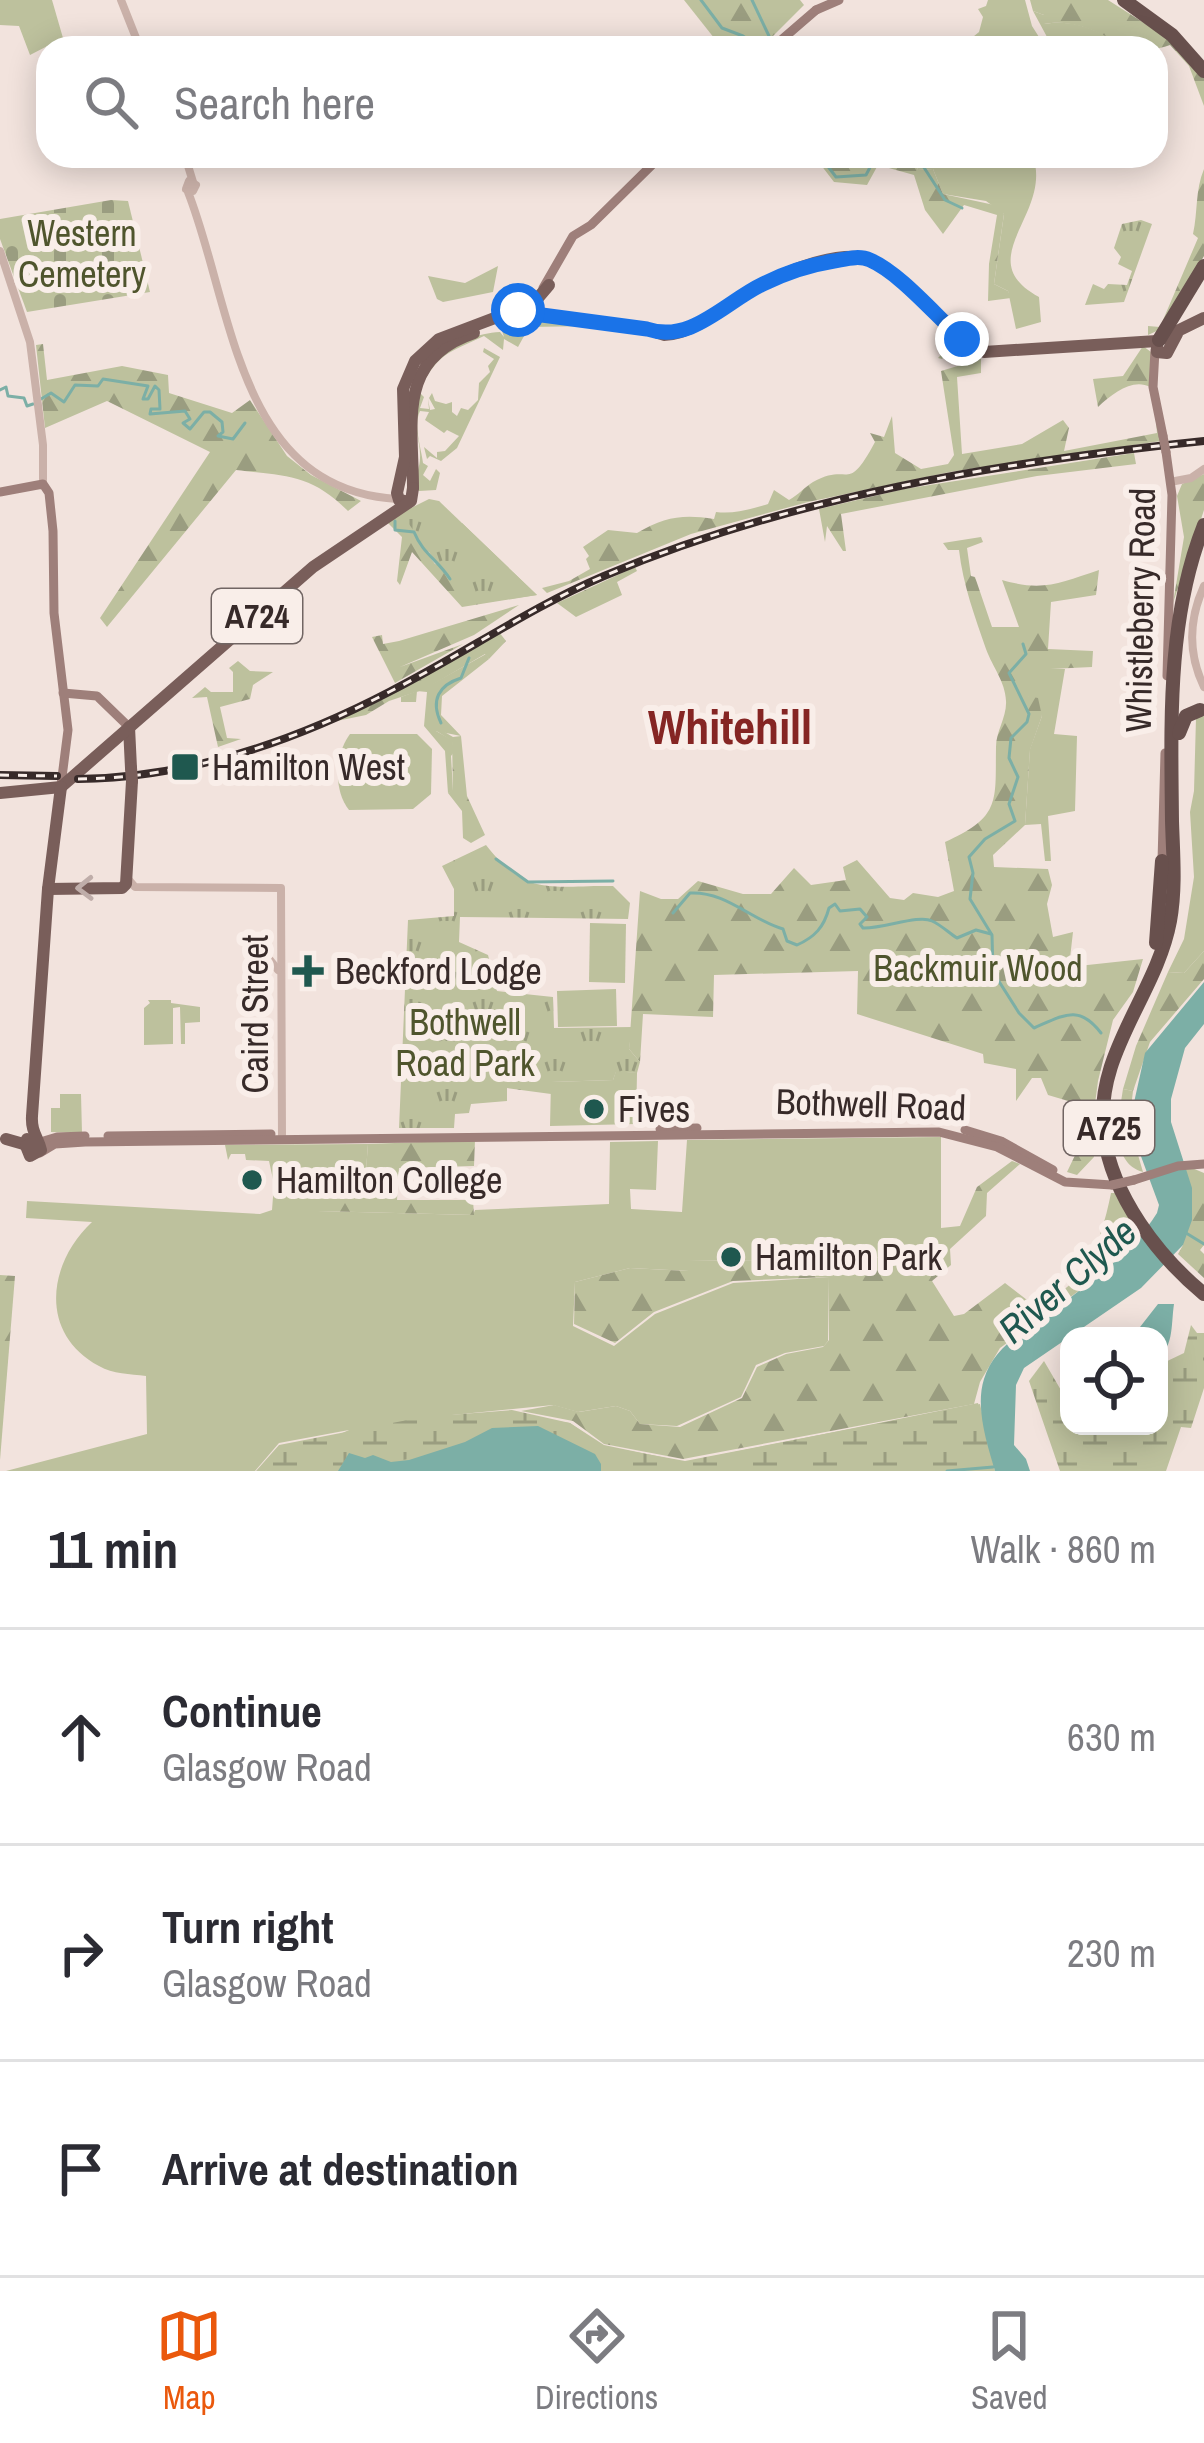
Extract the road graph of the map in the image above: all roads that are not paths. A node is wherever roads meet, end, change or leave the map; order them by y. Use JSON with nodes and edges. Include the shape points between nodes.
{"nodes":[{"id":1,"x":121,"y":0,"type":"edge"},
{"id":2,"x":839,"y":0,"type":"edge"},
{"id":3,"x":1132,"y":2,"type":"edge"},
{"id":4,"x":822,"y":5,"type":"edge"},
{"id":5,"x":135,"y":36,"type":"edge"},
{"id":6,"x":786,"y":36,"type":"edge"},
{"id":7,"x":1204,"y":60,"type":"edge"},
{"id":8,"x":1204,"y":71,"type":"edge"},
{"id":9,"x":187,"y":168,"type":"edge"},
{"id":10,"x":649,"y":168,"type":"edge"},
{"id":11,"x":579,"y":230,"type":"junction"},
{"id":12,"x":0,"y":251,"type":"edge"},
{"id":13,"x":1204,"y":266,"type":"edge"},
{"id":14,"x":549,"y":285,"type":"junction"},
{"id":15,"x":525,"y":308,"type":"junction"},
{"id":16,"x":552,"y":316,"type":"junction"},
{"id":17,"x":1204,"y":318,"type":"edge"},
{"id":18,"x":1162,"y":346,"type":"junction"},
{"id":19,"x":1204,"y":469,"type":"edge"},
{"id":20,"x":1170,"y":482,"type":"junction"},
{"id":21,"x":43,"y":484,"type":"junction"},
{"id":22,"x":0,"y":492,"type":"edge"},
{"id":23,"x":398,"y":495,"type":"junction"},
{"id":24,"x":1204,"y":525,"type":"edge"},
{"id":25,"x":1204,"y":542,"type":"edge"},
{"id":26,"x":1204,"y":586,"type":"edge"},
{"id":27,"x":1204,"y":687,"type":"edge"},
{"id":28,"x":1180,"y":689,"type":"junction"},
{"id":29,"x":63,"y":693,"type":"junction"},
{"id":30,"x":1200,"y":709,"type":"edge"},
{"id":31,"x":133,"y":725,"type":"junction"},
{"id":32,"x":1179,"y":733,"type":"junction"},
{"id":33,"x":61,"y":787,"type":"junction"},
{"id":34,"x":0,"y":794,"type":"edge"},
{"id":35,"x":1162,"y":861,"type":"joint"},
{"id":36,"x":126,"y":884,"type":"junction"},
{"id":37,"x":279,"y":888,"type":"junction"},
{"id":38,"x":48,"y":889,"type":"junction"},
{"id":39,"x":270,"y":960,"type":"dead end"},
{"id":40,"x":278,"y":970,"type":"junction"},
{"id":41,"x":1133,"y":1011,"type":"junction"},
{"id":42,"x":33,"y":1091,"type":"junction"},
{"id":43,"x":27,"y":1129,"type":"junction"},
{"id":44,"x":280,"y":1137,"type":"junction"},
{"id":45,"x":2,"y":1141,"type":"edge"},
{"id":46,"x":33,"y":1147,"type":"junction"},
{"id":47,"x":1204,"y":1164,"type":"edge"},
{"id":48,"x":1139,"y":1214,"type":"junction"},
{"id":49,"x":1204,"y":1289,"type":"edge"}],
"edges":[{"from":1,"to":5,"type":"street"},
{"from":2,"to":4,"type":"main road"},
{"from":3,"to":7,"type":"highway"},
{"from":3,"to":8,"type":"highway"},
{"from":4,"to":6,"type":"main road"},
{"from":9,"to":23,"type":"street","via":[[251,388],[272,431],[294,458],[340,486]]},
{"from":10,"to":11,"type":"main road"},
{"from":11,"to":14,"type":"main road"},
{"from":11,"to":15,"type":"main road"},
{"from":12,"to":21,"type":"street","via":[[28,330]]},
{"from":13,"to":18,"type":"highway"},
{"from":14,"to":15,"type":"main road"},
{"from":14,"to":16,"type":"main road","via":[[542,303]]},
{"from":15,"to":16,"type":"main road"},
{"from":15,"to":23,"type":"main road","via":[[452,332],[428,347],[407,376]]},
{"from":16,"to":18,"type":"main road","via":[[662,335],[696,325],[773,280],[859,257],[988,353]]},
{"from":17,"to":18,"type":"main road"},
{"from":18,"to":20,"type":"main road","name":"Whistleberry Road","bridge":true,"via":[[1153,387]]},
{"from":19,"to":20,"type":"street"},
{"from":20,"to":35,"type":"main road","name":"Whistleberry Road"},
{"from":21,"to":22,"type":"main road"},
{"from":21,"to":29,"type":"main road"},
{"from":23,"to":31,"type":"main road","number":"A724","via":[[382,518],[313,567]]},
{"from":24,"to":41,"type":"highway","number":"A725","via":[[1175,642],[1171,914]]},
{"from":25,"to":28,"type":"highway","number":"A725","via":[[1186,610]]},
{"from":26,"to":27,"type":"street","via":[[1192,638]]},
{"from":28,"to":30,"type":"highway","via":[[1186,706]]},
{"from":28,"to":32,"type":"highway","number":"A725"},
{"from":29,"to":31,"type":"main road","via":[[98,696]]},
{"from":29,"to":33,"type":"main road"},
{"from":30,"to":32,"type":"highway"},
{"from":31,"to":33,"type":"main road","number":"A724"},
{"from":31,"to":36,"type":"main road"},
{"from":32,"to":48,"type":"highway","number":"A725","via":[[1177,915],[1166,958],[1121,1051],[1109,1102],[1116,1161]]},
{"from":33,"to":34,"type":"main road"},
{"from":33,"to":38,"type":"main road"},
{"from":35,"to":41,"type":"highway","via":[[1157,938]]},
{"from":36,"to":37,"type":"street"},
{"from":36,"to":38,"type":"main road","one_way":true},
{"from":37,"to":40,"type":"street","name":"Caird Street"},
{"from":37,"to":44,"type":"street","name":"Caird Street"},
{"from":38,"to":42,"type":"main road"},
{"from":39,"to":40,"type":"street"},
{"from":40,"to":44,"type":"street","name":"Caird Street"},
{"from":41,"to":48,"type":"highway","number":"A725","via":[[1110,1066],[1103,1120],[1112,1168]]},
{"from":42,"to":43,"type":"main road"},
{"from":42,"to":46,"type":"main road"},
{"from":43,"to":45,"type":"main road"},
{"from":43,"to":46,"type":"main road"},
{"from":44,"to":46,"type":"main road","name":"Bothwell Road","via":[[62,1137]]},
{"from":44,"to":47,"type":"main road","name":"Bothwell Road","bridge":true,"via":[[939,1132],[997,1147],[1065,1182],[1112,1185]]},
{"from":45,"to":46,"type":"main road"},
{"from":48,"to":49,"type":"highway","number":"A725"}]}
